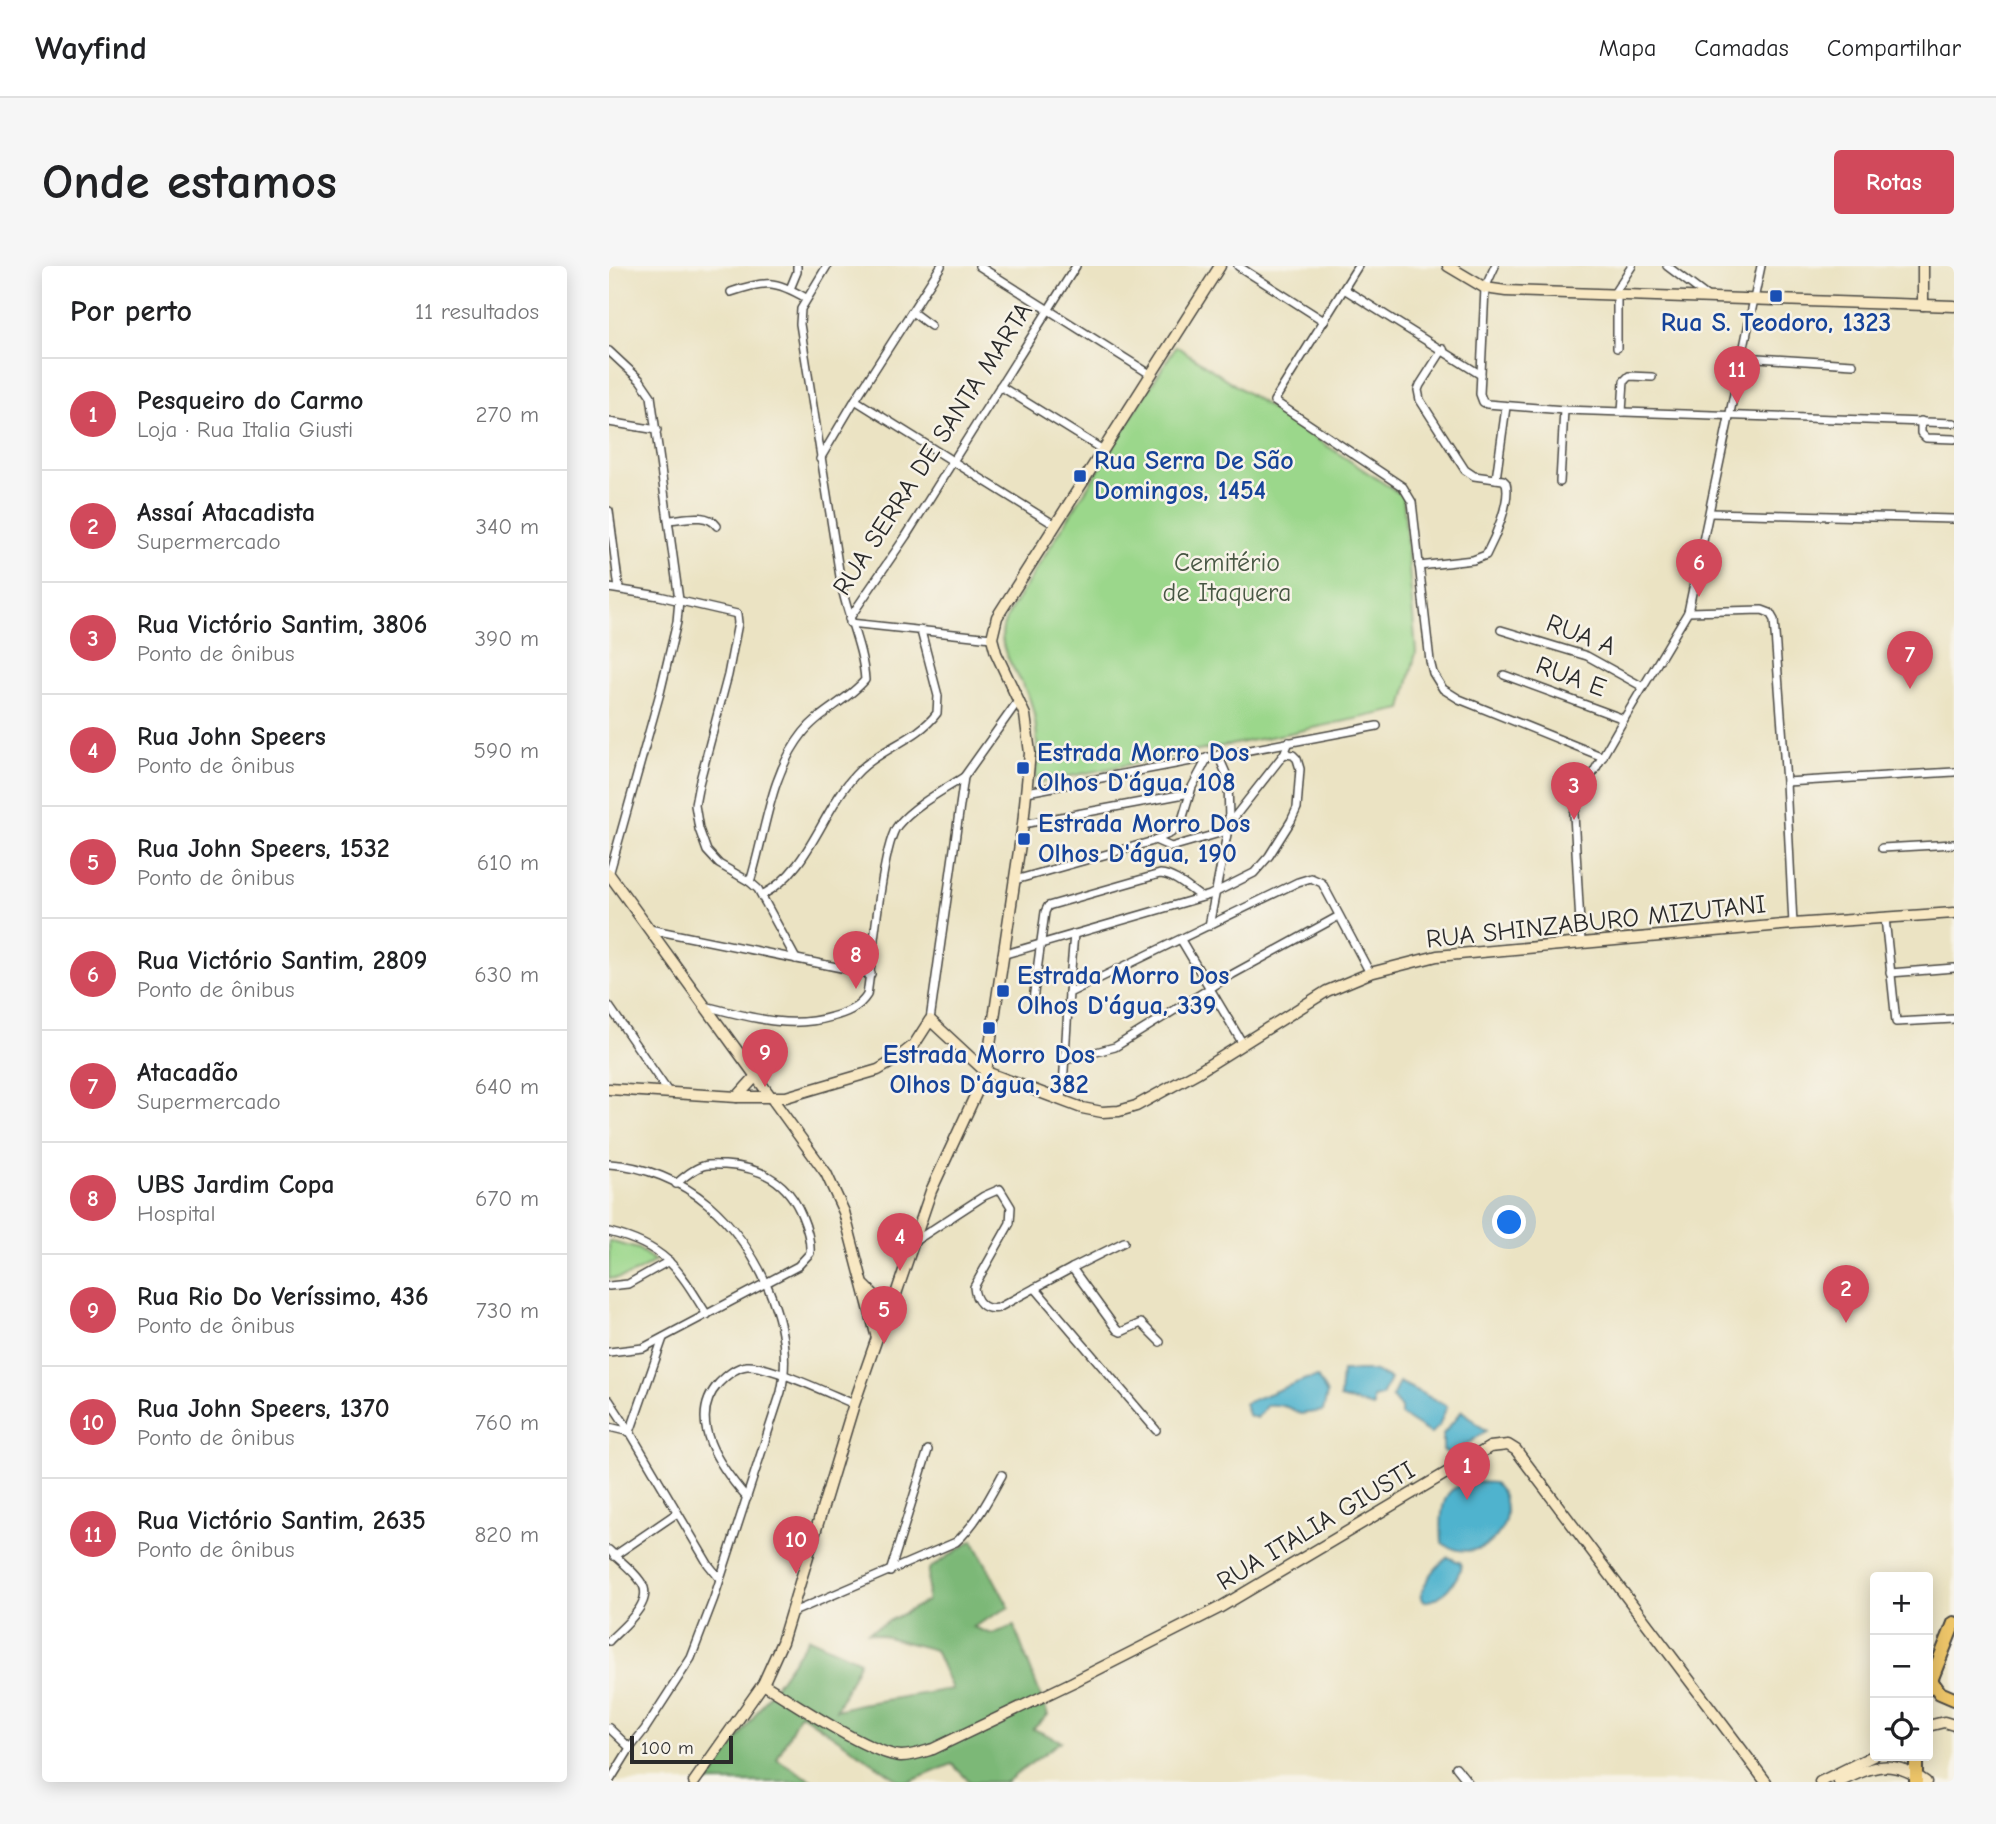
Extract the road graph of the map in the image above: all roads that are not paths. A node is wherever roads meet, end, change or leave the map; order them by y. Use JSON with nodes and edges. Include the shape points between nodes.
{"nodes":[{"id":1,"x":797,"y":266,"type":"edge"},
{"id":2,"x":827,"y":266,"type":"edge"},
{"id":3,"x":941,"y":266,"type":"edge"},
{"id":4,"x":979,"y":266,"type":"edge"},
{"id":5,"x":1076,"y":266,"type":"edge"},
{"id":6,"x":1220,"y":266,"type":"edge"},
{"id":7,"x":1238,"y":266,"type":"edge"},
{"id":8,"x":1358,"y":266,"type":"edge"},
{"id":9,"x":1448,"y":266,"type":"edge"},
{"id":10,"x":1495,"y":266,"type":"edge"},
{"id":11,"x":1632,"y":266,"type":"edge"},
{"id":12,"x":1667,"y":266,"type":"edge"},
{"id":13,"x":1761,"y":266,"type":"edge"},
{"id":14,"x":1923,"y":266,"type":"edge"},
{"id":15,"x":1485,"y":288,"type":"junction"},
{"id":16,"x":790,"y":289,"type":"junction"},
{"id":17,"x":1344,"y":289,"type":"junction"},
{"id":18,"x":731,"y":292,"type":"dead end"},
{"id":19,"x":1615,"y":296,"type":"junction"},
{"id":20,"x":806,"y":298,"type":"junction"},
{"id":21,"x":1710,"y":298,"type":"junction"},
{"id":22,"x":1754,"y":300,"type":"junction"},
{"id":23,"x":1923,"y":305,"type":"junction"},
{"id":24,"x":1954,"y":306,"type":"edge"},
{"id":25,"x":1047,"y":310,"type":"junction"},
{"id":26,"x":912,"y":312,"type":"junction"},
{"id":27,"x":1325,"y":321,"type":"junction"},
{"id":28,"x":931,"y":326,"type":"dead end"},
{"id":29,"x":1617,"y":348,"type":"dead end"},
{"id":30,"x":1443,"y":349,"type":"junction"},
{"id":31,"x":609,"y":351,"type":"edge"},
{"id":32,"x":1742,"y":357,"type":"junction"},
{"id":33,"x":1853,"y":365,"type":"dead end"},
{"id":34,"x":1150,"y":374,"type":"junction"},
{"id":35,"x":1481,"y":375,"type":"junction"},
{"id":36,"x":1652,"y":377,"type":"dead end"},
{"id":37,"x":1000,"y":386,"type":"junction"},
{"id":38,"x":855,"y":400,"type":"junction"},
{"id":39,"x":1506,"y":407,"type":"junction"},
{"id":40,"x":1564,"y":410,"type":"junction"},
{"id":41,"x":1622,"y":412,"type":"junction"},
{"id":42,"x":1729,"y":415,"type":"junction"},
{"id":43,"x":1921,"y":421,"type":"junction"},
{"id":44,"x":609,"y":422,"type":"edge"},
{"id":45,"x":1954,"y":423,"type":"edge"},
{"id":46,"x":657,"y":430,"type":"junction"},
{"id":47,"x":1954,"y":439,"type":"edge"},
{"id":48,"x":1103,"y":450,"type":"junction"},
{"id":49,"x":820,"y":460,"type":"junction"},
{"id":50,"x":954,"y":461,"type":"junction"},
{"id":51,"x":1496,"y":479,"type":"junction"},
{"id":52,"x":1560,"y":482,"type":"dead end"},
{"id":53,"x":609,"y":511,"type":"edge"},
{"id":54,"x":1710,"y":513,"type":"junction"},
{"id":55,"x":1954,"y":519,"type":"edge"},
{"id":56,"x":669,"y":520,"type":"junction"},
{"id":57,"x":1055,"y":525,"type":"junction"},
{"id":58,"x":717,"y":526,"type":"dead end"},
{"id":59,"x":1419,"y":566,"type":"junction"},
{"id":60,"x":609,"y":588,"type":"edge"},
{"id":61,"x":619,"y":589,"type":"junction"},
{"id":62,"x":679,"y":600,"type":"junction"},
{"id":63,"x":1688,"y":612,"type":"junction"},
{"id":64,"x":850,"y":621,"type":"junction"},
{"id":65,"x":1501,"y":630,"type":"dead end"},
{"id":66,"x":921,"y":631,"type":"junction"},
{"id":67,"x":992,"y":638,"type":"junction"},
{"id":68,"x":1504,"y":675,"type":"dead end"},
{"id":69,"x":1643,"y":687,"type":"junction"},
{"id":70,"x":1018,"y":701,"type":"junction"},
{"id":71,"x":1623,"y":719,"type":"junction"},
{"id":72,"x":1377,"y":726,"type":"dead end"},
{"id":73,"x":1289,"y":742,"type":"junction"},
{"id":74,"x":1288,"y":754,"type":"junction"},
{"id":75,"x":1218,"y":755,"type":"junction"},
{"id":76,"x":1208,"y":757,"type":"junction"},
{"id":77,"x":1603,"y":757,"type":"junction"},
{"id":78,"x":1954,"y":772,"type":"edge"},
{"id":79,"x":964,"y":777,"type":"junction"},
{"id":80,"x":1786,"y":782,"type":"junction"},
{"id":81,"x":1027,"y":792,"type":"junction"},
{"id":82,"x":1190,"y":793,"type":"junction"},
{"id":83,"x":1023,"y":824,"type":"junction"},
{"id":84,"x":1228,"y":827,"type":"junction"},
{"id":85,"x":1155,"y":840,"type":"junction"},
{"id":86,"x":1954,"y":844,"type":"edge"},
{"id":87,"x":1882,"y":848,"type":"dead end"},
{"id":88,"x":609,"y":874,"type":"edge"},
{"id":89,"x":1015,"y":880,"type":"junction"},
{"id":90,"x":750,"y":882,"type":"junction"},
{"id":91,"x":1216,"y":892,"type":"junction"},
{"id":92,"x":762,"y":895,"type":"junction"},
{"id":93,"x":1201,"y":897,"type":"junction"},
{"id":94,"x":1954,"y":913,"type":"edge"},
{"id":95,"x":1339,"y":916,"type":"junction"},
{"id":96,"x":1885,"y":918,"type":"junction"},
{"id":97,"x":1793,"y":924,"type":"junction"},
{"id":98,"x":1209,"y":926,"type":"junction"},
{"id":99,"x":648,"y":929,"type":"junction"},
{"id":100,"x":1075,"y":934,"type":"junction"},
{"id":101,"x":1181,"y":940,"type":"junction"},
{"id":102,"x":1581,"y":942,"type":"junction"},
{"id":103,"x":1040,"y":944,"type":"junction"},
{"id":104,"x":1002,"y":956,"type":"junction"},
{"id":105,"x":796,"y":959,"type":"junction"},
{"id":106,"x":1954,"y":968,"type":"edge"},
{"id":107,"x":1370,"y":973,"type":"junction"},
{"id":108,"x":1890,"y":973,"type":"junction"},
{"id":109,"x":871,"y":974,"type":"junction"},
{"id":110,"x":1209,"y":987,"type":"junction"},
{"id":111,"x":1069,"y":993,"type":"junction"},
{"id":112,"x":1033,"y":999,"type":"dead end"},
{"id":113,"x":609,"y":1006,"type":"edge"},
{"id":114,"x":703,"y":1006,"type":"junction"},
{"id":115,"x":1954,"y":1019,"type":"edge"},
{"id":116,"x":930,"y":1020,"type":"junction"},
{"id":117,"x":1243,"y":1044,"type":"junction"},
{"id":118,"x":1066,"y":1060,"type":"junction"},
{"id":119,"x":986,"y":1072,"type":"junction"},
{"id":120,"x":755,"y":1077,"type":"junction"},
{"id":121,"x":609,"y":1089,"type":"edge"},
{"id":122,"x":669,"y":1093,"type":"junction"},
{"id":123,"x":737,"y":1097,"type":"junction"},
{"id":124,"x":770,"y":1098,"type":"junction"},
{"id":125,"x":1062,"y":1101,"type":"junction"},
{"id":126,"x":609,"y":1164,"type":"edge"},
{"id":127,"x":676,"y":1184,"type":"junction"},
{"id":128,"x":920,"y":1219,"type":"junction"},
{"id":129,"x":938,"y":1226,"type":"junction"},
{"id":130,"x":609,"y":1233,"type":"edge"},
{"id":131,"x":912,"y":1242,"type":"junction"},
{"id":132,"x":1124,"y":1242,"type":"dead end"},
{"id":133,"x":669,"y":1261,"type":"junction"},
{"id":134,"x":1072,"y":1268,"type":"junction"},
{"id":135,"x":765,"y":1283,"type":"junction"},
{"id":136,"x":863,"y":1283,"type":"junction"},
{"id":137,"x":609,"y":1286,"type":"edge"},
{"id":138,"x":1035,"y":1288,"type":"junction"},
{"id":139,"x":893,"y":1303,"type":"junction"},
{"id":140,"x":707,"y":1315,"type":"junction"},
{"id":141,"x":663,"y":1338,"type":"junction"},
{"id":142,"x":877,"y":1338,"type":"junction"},
{"id":143,"x":1160,"y":1342,"type":"dead end"},
{"id":144,"x":609,"y":1352,"type":"edge"},
{"id":145,"x":785,"y":1376,"type":"junction"},
{"id":146,"x":609,"y":1400,"type":"edge"},
{"id":147,"x":854,"y":1404,"type":"junction"},
{"id":148,"x":609,"y":1427,"type":"edge"},
{"id":149,"x":1156,"y":1430,"type":"dead end"},
{"id":150,"x":631,"y":1432,"type":"junction"},
{"id":151,"x":928,"y":1450,"type":"dead end"},
{"id":152,"x":1002,"y":1475,"type":"dead end"},
{"id":153,"x":747,"y":1498,"type":"junction"},
{"id":154,"x":677,"y":1513,"type":"junction"},
{"id":155,"x":612,"y":1553,"type":"edge"},
{"id":156,"x":890,"y":1572,"type":"junction"},
{"id":157,"x":720,"y":1579,"type":"junction"},
{"id":158,"x":791,"y":1613,"type":"junction"},
{"id":159,"x":1954,"y":1623,"type":"edge"},
{"id":160,"x":609,"y":1639,"type":"edge"},
{"id":161,"x":1933,"y":1674,"type":"edge"},
{"id":162,"x":762,"y":1684,"type":"junction"},
{"id":163,"x":1933,"y":1687,"type":"edge"},
{"id":164,"x":1954,"y":1699,"type":"edge"},
{"id":165,"x":1933,"y":1725,"type":"edge"},
{"id":166,"x":1954,"y":1725,"type":"edge"},
{"id":167,"x":609,"y":1728,"type":"edge"},
{"id":168,"x":630,"y":1748,"type":"junction"},
{"id":169,"x":1870,"y":1757,"type":"edge"},
{"id":170,"x":1917,"y":1761,"type":"edge"},
{"id":171,"x":1456,"y":1767,"type":"dead end"},
{"id":172,"x":1919,"y":1780,"type":"edge"},
{"id":173,"x":610,"y":1782,"type":"edge"},
{"id":174,"x":694,"y":1782,"type":"edge"},
{"id":175,"x":1468,"y":1782,"type":"edge"},
{"id":176,"x":1766,"y":1782,"type":"edge"},
{"id":177,"x":1820,"y":1782,"type":"edge"},
{"id":178,"x":1839,"y":1782,"type":"edge"}],
"edges":[{"from":1,"to":16,"type":"street"},
{"from":2,"to":20,"type":"street"},
{"from":3,"to":26,"type":"street"},
{"from":4,"to":25,"type":"street"},
{"from":5,"to":25,"type":"street","name":"RUA SERRA DE SANTA MARTA"},
{"from":6,"to":34,"type":"street"},
{"from":7,"to":27,"type":"street"},
{"from":8,"to":17,"type":"street"},
{"from":9,"to":15,"type":"street"},
{"from":10,"to":15,"type":"street"},
{"from":11,"to":19,"type":"street"},
{"from":12,"to":21,"type":"street"},
{"from":13,"to":22,"type":"street"},
{"from":14,"to":23,"type":"street"},
{"from":15,"to":19,"type":"street"},
{"from":15,"to":35,"type":"street"},
{"from":16,"to":18,"type":"street","via":[[765,282]]},
{"from":16,"to":20,"type":"street"},
{"from":17,"to":27,"type":"street"},
{"from":17,"to":30,"type":"street"},
{"from":19,"to":21,"type":"street"},
{"from":19,"to":29,"type":"street"},
{"from":20,"to":49,"type":"street","via":[[800,324]]},
{"from":21,"to":22,"type":"street"},
{"from":22,"to":23,"type":"street"},
{"from":22,"to":32,"type":"street"},
{"from":23,"to":24,"type":"street"},
{"from":25,"to":34,"type":"street"},
{"from":25,"to":37,"type":"street","name":"RUA SERRA DE SANTA MARTA"},
{"from":26,"to":28,"type":"street"},
{"from":26,"to":38,"type":"street"},
{"from":27,"to":59,"type":"street","via":[[1274,401],[1408,493]]},
{"from":30,"to":35,"type":"street"},
{"from":30,"to":51,"type":"street","via":[[1420,384],[1420,400],[1465,470]]},
{"from":31,"to":46,"type":"street","via":[[647,388]]},
{"from":32,"to":33,"type":"street"},
{"from":32,"to":42,"type":"street"},
{"from":34,"to":48,"type":"street"},
{"from":35,"to":39,"type":"street","via":[[1483,402]]},
{"from":36,"to":41,"type":"street","via":[[1629,376],[1624,381]]},
{"from":37,"to":48,"type":"street"},
{"from":37,"to":50,"type":"street","name":"RUA SERRA DE SANTA MARTA"},
{"from":38,"to":49,"type":"street"},
{"from":38,"to":50,"type":"street"},
{"from":39,"to":40,"type":"street"},
{"from":39,"to":51,"type":"street"},
{"from":40,"to":41,"type":"street"},
{"from":40,"to":52,"type":"street"},
{"from":41,"to":42,"type":"street"},
{"from":42,"to":43,"type":"street"},
{"from":42,"to":54,"type":"street"},
{"from":43,"to":45,"type":"street"},
{"from":43,"to":47,"type":"street","via":[[1926,438]]},
{"from":44,"to":46,"type":"street"},
{"from":46,"to":56,"type":"street"},
{"from":48,"to":57,"type":"street"},
{"from":49,"to":64,"type":"street"},
{"from":50,"to":57,"type":"street"},
{"from":50,"to":64,"type":"street","name":"RUA SERRA DE SANTA MARTA"},
{"from":51,"to":59,"type":"street","via":[[1506,483],[1508,493],[1486,555]]},
{"from":53,"to":61,"type":"street"},
{"from":54,"to":55,"type":"street"},
{"from":54,"to":63,"type":"street"},
{"from":56,"to":58,"type":"street","via":[[706,518]]},
{"from":56,"to":62,"type":"street"},
{"from":57,"to":67,"type":"street","via":[[1002,607]]},
{"from":59,"to":77,"type":"street","via":[[1430,661],[1443,690]]},
{"from":60,"to":61,"type":"street"},
{"from":61,"to":62,"type":"street"},
{"from":62,"to":88,"type":"street","via":[[660,692]]},
{"from":62,"to":90,"type":"street","via":[[737,614],[721,705],[695,805],[707,851]]},
{"from":63,"to":69,"type":"street"},
{"from":63,"to":80,"type":"street","via":[[1762,610],[1773,616]]},
{"from":64,"to":66,"type":"street"},
{"from":64,"to":90,"type":"street","via":[[865,680],[811,725],[791,751],[770,799]]},
{"from":65,"to":69,"type":"street","name":"RUA A","via":[[1587,656]]},
{"from":66,"to":67,"type":"street"},
{"from":66,"to":92,"type":"street","via":[[939,701],[937,713],[860,769],[800,863]]},
{"from":67,"to":70,"type":"street"},
{"from":68,"to":71,"type":"street","name":"RUA E"},
{"from":69,"to":71,"type":"street"},
{"from":70,"to":79,"type":"street"},
{"from":70,"to":81,"type":"street","via":[[1029,737]]},
{"from":71,"to":77,"type":"street"},
{"from":72,"to":73,"type":"street"},
{"from":73,"to":74,"type":"street"},
{"from":73,"to":75,"type":"street"},
{"from":74,"to":84,"type":"street"},
{"from":74,"to":91,"type":"street","via":[[1299,764],[1300,779],[1291,821],[1254,873]]},
{"from":75,"to":76,"type":"street"},
{"from":75,"to":84,"type":"street","via":[[1228,778]]},
{"from":76,"to":81,"type":"street"},
{"from":76,"to":82,"type":"street"},
{"from":77,"to":102,"type":"street","via":[[1574,814]]},
{"from":78,"to":80,"type":"street"},
{"from":79,"to":109,"type":"street","via":[[894,830]]},
{"from":79,"to":116,"type":"street"},
{"from":80,"to":97,"type":"street"},
{"from":81,"to":83,"type":"street"},
{"from":82,"to":83,"type":"street"},
{"from":82,"to":85,"type":"street","via":[[1177,828]]},
{"from":83,"to":89,"type":"street"},
{"from":84,"to":85,"type":"street","via":[[1171,847]]},
{"from":84,"to":91,"type":"street"},
{"from":85,"to":89,"type":"street"},
{"from":86,"to":87,"type":"street"},
{"from":88,"to":99,"type":"street"},
{"from":89,"to":104,"type":"street"},
{"from":90,"to":92,"type":"street"},
{"from":91,"to":93,"type":"street"},
{"from":91,"to":98,"type":"street"},
{"from":92,"to":105,"type":"street"},
{"from":93,"to":100,"type":"street"},
{"from":93,"to":103,"type":"street","via":[[1160,874],[1052,904],[1045,912]]},
{"from":94,"to":96,"type":"street","name":"RUA SHINZABURO MIZUTANI"},
{"from":95,"to":98,"type":"street","via":[[1322,883],[1311,878]]},
{"from":95,"to":107,"type":"street"},
{"from":95,"to":110,"type":"street"},
{"from":96,"to":97,"type":"street","name":"RUA SHINZABURO MIZUTANI"},
{"from":96,"to":108,"type":"street"},
{"from":97,"to":102,"type":"street","name":"RUA SHINZABURO MIZUTANI"},
{"from":98,"to":101,"type":"street"},
{"from":99,"to":105,"type":"street"},
{"from":99,"to":114,"type":"street"},
{"from":100,"to":103,"type":"street"},
{"from":100,"to":111,"type":"street"},
{"from":101,"to":110,"type":"street"},
{"from":101,"to":111,"type":"street"},
{"from":102,"to":107,"type":"street","name":"RUA SHINZABURO MIZUTANI","via":[[1447,955]]},
{"from":103,"to":104,"type":"street"},
{"from":103,"to":112,"type":"street"},
{"from":104,"to":119,"type":"street"},
{"from":105,"to":109,"type":"street"},
{"from":106,"to":108,"type":"street"},
{"from":107,"to":117,"type":"street","name":"RUA SHINZABURO MIZUTANI","via":[[1327,991]]},
{"from":108,"to":115,"type":"street","via":[[1895,1021]]},
{"from":109,"to":114,"type":"street","via":[[862,1003],[816,1021],[773,1023]]},
{"from":110,"to":117,"type":"street"},
{"from":110,"to":118,"type":"street","via":[[1115,1047]]},
{"from":111,"to":118,"type":"street"},
{"from":113,"to":122,"type":"street"},
{"from":114,"to":120,"type":"street"},
{"from":116,"to":119,"type":"street","name":"RUA SHINZABURO MIZUTANI"},
{"from":116,"to":124,"type":"street","via":[[914,1045],[878,1070]]},
{"from":117,"to":125,"type":"street","name":"RUA SHINZABURO MIZUTANI","via":[[1136,1106],[1102,1112]]},
{"from":118,"to":125,"type":"street"},
{"from":119,"to":125,"type":"street","name":"RUA SHINZABURO MIZUTANI"},
{"from":119,"to":128,"type":"street"},
{"from":120,"to":123,"type":"street"},
{"from":120,"to":124,"type":"street"},
{"from":121,"to":122,"type":"street"},
{"from":122,"to":123,"type":"street"},
{"from":123,"to":124,"type":"street"},
{"from":124,"to":136,"type":"street","via":[[837,1192]]},
{"from":126,"to":127,"type":"street","via":[[629,1166]]},
{"from":127,"to":135,"type":"street","via":[[708,1204],[732,1229]]},
{"from":127,"to":135,"type":"street","via":[[700,1167],[716,1165],[765,1173],[786,1188],[807,1228],[810,1253],[798,1266]]},
{"from":128,"to":129,"type":"street"},
{"from":128,"to":131,"type":"street"},
{"from":129,"to":131,"type":"street"},
{"from":129,"to":138,"type":"street","via":[[1000,1188],[1010,1202],[1010,1223],[974,1287],[975,1296],[992,1310]]},
{"from":130,"to":133,"type":"street","via":[[645,1244]]},
{"from":131,"to":139,"type":"street"},
{"from":132,"to":134,"type":"street"},
{"from":133,"to":137,"type":"street","via":[[628,1284]]},
{"from":133,"to":140,"type":"street"},
{"from":134,"to":138,"type":"street"},
{"from":134,"to":143,"type":"street","via":[[1117,1330],[1141,1323]]},
{"from":135,"to":140,"type":"street"},
{"from":135,"to":145,"type":"street","via":[[779,1317]]},
{"from":136,"to":139,"type":"street","via":[[876,1297]]},
{"from":136,"to":142,"type":"street"},
{"from":138,"to":149,"type":"street"},
{"from":139,"to":142,"type":"street"},
{"from":140,"to":141,"type":"street"},
{"from":141,"to":144,"type":"street","via":[[643,1348]]},
{"from":141,"to":150,"type":"street"},
{"from":142,"to":147,"type":"street"},
{"from":145,"to":147,"type":"street"},
{"from":145,"to":153,"type":"street"},
{"from":145,"to":153,"type":"street","via":[[756,1366],[735,1369],[716,1386],[708,1403],[706,1433]]},
{"from":146,"to":150,"type":"street"},
{"from":147,"to":158,"type":"street"},
{"from":148,"to":150,"type":"street"},
{"from":150,"to":154,"type":"street"},
{"from":151,"to":156,"type":"street"},
{"from":152,"to":156,"type":"street","via":[[978,1517],[956,1542]]},
{"from":153,"to":157,"type":"street"},
{"from":154,"to":155,"type":"street"},
{"from":154,"to":157,"type":"street"},
{"from":155,"to":160,"type":"street","via":[[641,1582],[645,1595],[634,1614]]},
{"from":156,"to":158,"type":"street"},
{"from":157,"to":168,"type":"street","via":[[691,1658]]},
{"from":158,"to":162,"type":"street"},
{"from":159,"to":161,"type":"highway"},
{"from":162,"to":174,"type":"street"},
{"from":162,"to":176,"type":"street","name":"RUA ITALIA GIUSTI","via":[[871,1747],[902,1756],[933,1749],[1219,1608],[1490,1447],[1508,1445]]},
{"from":163,"to":164,"type":"highway"},
{"from":165,"to":166,"type":"street"},
{"from":167,"to":168,"type":"street"},
{"from":168,"to":173,"type":"street"},
{"from":169,"to":177,"type":"street"},
{"from":170,"to":172,"type":"highway"},
{"from":171,"to":175,"type":"street"},
{"from":172,"to":178,"type":"street","via":[[1902,1768],[1887,1766]]}]}
